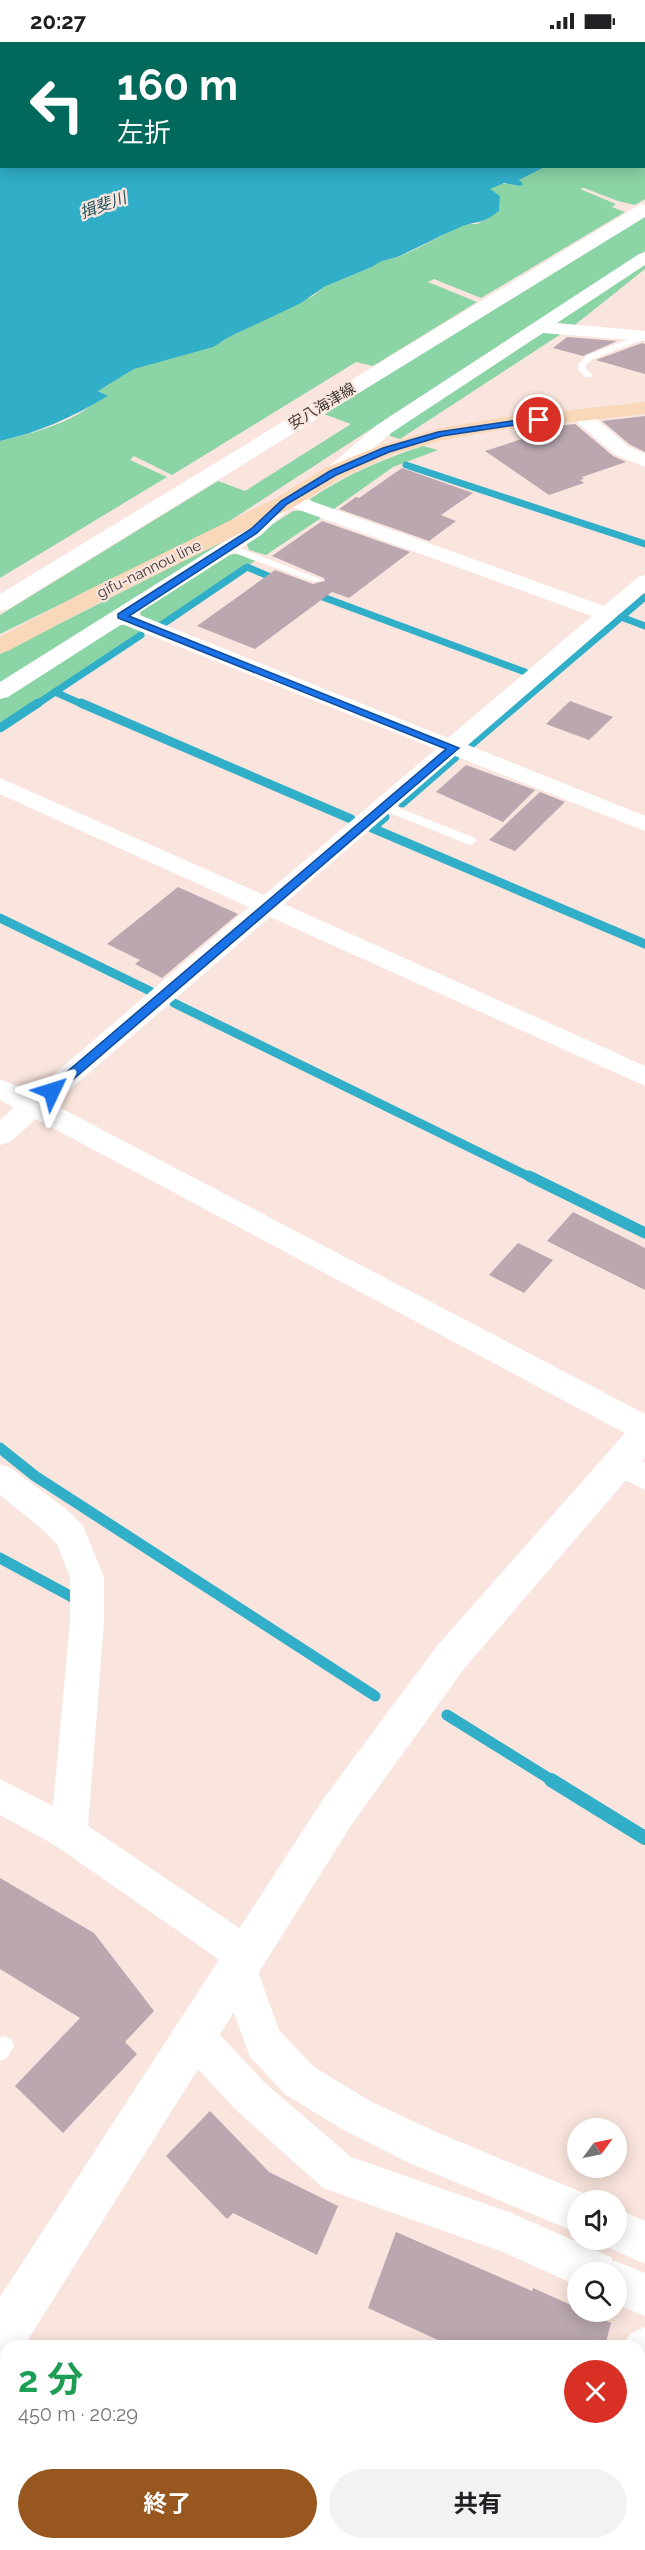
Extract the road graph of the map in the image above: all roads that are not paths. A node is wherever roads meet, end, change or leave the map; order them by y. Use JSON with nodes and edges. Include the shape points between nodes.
{"nodes":[{"id":1,"x":645,"y":208,"type":"edge"},
{"id":2,"x":645,"y":258,"type":"edge"},
{"id":3,"x":538,"y":327,"type":"junction"},
{"id":4,"x":642,"y":333,"type":"edge"},
{"id":5,"x":588,"y":375,"type":"dead end"},
{"id":6,"x":645,"y":408,"type":"edge"},
{"id":7,"x":580,"y":415,"type":"junction"},
{"id":8,"x":645,"y":461,"type":"edge"},
{"id":9,"x":333,"y":473,"type":"junction"},
{"id":10,"x":287,"y":501,"type":"junction"},
{"id":11,"x":228,"y":547,"type":"junction"},
{"id":12,"x":318,"y":580,"type":"dead end"},
{"id":13,"x":645,"y":581,"type":"edge"},
{"id":14,"x":0,"y":604,"type":"edge"},
{"id":15,"x":607,"y":614,"type":"junction"},
{"id":16,"x":122,"y":616,"type":"junction"},
{"id":17,"x":0,"y":645,"type":"edge"},
{"id":18,"x":0,"y":692,"type":"edge"},
{"id":19,"x":453,"y":748,"type":"junction"},
{"id":20,"x":0,"y":785,"type":"edge"},
{"id":21,"x":384,"y":806,"type":"junction"},
{"id":22,"x":645,"y":824,"type":"edge"},
{"id":23,"x":471,"y":841,"type":"dead end"},
{"id":24,"x":267,"y":905,"type":"junction"},
{"id":25,"x":645,"y":1077,"type":"edge"},
{"id":26,"x":0,"y":1088,"type":"edge"},
{"id":27,"x":34,"y":1106,"type":"junction"},
{"id":28,"x":0,"y":1135,"type":"edge"},
{"id":29,"x":645,"y":1429,"type":"edge"},
{"id":30,"x":645,"y":1434,"type":"edge"},
{"id":31,"x":632,"y":1470,"type":"edge"},
{"id":32,"x":0,"y":1477,"type":"edge"},
{"id":33,"x":0,"y":1796,"type":"edge"},
{"id":34,"x":69,"y":1834,"type":"junction"},
{"id":35,"x":241,"y":1962,"type":"junction"},
{"id":36,"x":194,"y":2036,"type":"junction"},
{"id":37,"x":567,"y":2207,"type":"edge"},
{"id":38,"x":627,"y":2234,"type":"edge"},
{"id":39,"x":645,"y":2243,"type":"edge"},
{"id":40,"x":574,"y":2262,"type":"edge"},
{"id":41,"x":627,"y":2287,"type":"edge"},
{"id":42,"x":645,"y":2295,"type":"edge"},
{"id":43,"x":0,"y":2340,"type":"edge"}],
"edges":[{"from":1,"to":14,"type":"main road","name":"安八海津線"},
{"from":2,"to":3,"type":"street"},
{"from":3,"to":4,"type":"street"},
{"from":3,"to":9,"type":"street","via":[[384,429]]},
{"from":4,"to":5,"type":"lane","via":[[590,357],[582,364]]},
{"from":6,"to":7,"type":"main road","name":"gifu-nannou line"},
{"from":7,"to":8,"type":"street","via":[[621,450]]},
{"from":7,"to":9,"type":"main road","name":"gifu-nannou line","via":[[441,434],[386,450]]},
{"from":9,"to":10,"type":"main road","name":"gifu-nannou line"},
{"from":10,"to":11,"type":"street","via":[[254,531]]},
{"from":10,"to":15,"type":"street"},
{"from":10,"to":17,"type":"main road","name":"gifu-nannou line"},
{"from":11,"to":12,"type":"lane"},
{"from":11,"to":16,"type":"street"},
{"from":13,"to":15,"type":"street"},
{"from":15,"to":19,"type":"street"},
{"from":16,"to":18,"type":"street"},
{"from":16,"to":19,"type":"street"},
{"from":19,"to":21,"type":"street"},
{"from":19,"to":22,"type":"street"},
{"from":20,"to":24,"type":"street"},
{"from":21,"to":23,"type":"lane"},
{"from":21,"to":24,"type":"street"},
{"from":24,"to":25,"type":"street"},
{"from":24,"to":27,"type":"street"},
{"from":26,"to":27,"type":"street"},
{"from":27,"to":28,"type":"street"},
{"from":27,"to":29,"type":"street"},
{"from":30,"to":31,"type":"main road"},
{"from":31,"to":35,"type":"main road","via":[[450,1658],[338,1811]]},
{"from":32,"to":34,"type":"street","via":[[71,1536],[87,1577],[87,1622]]},
{"from":33,"to":34,"type":"street"},
{"from":34,"to":35,"type":"street"},
{"from":35,"to":36,"type":"main road"},
{"from":35,"to":37,"type":"street","via":[[264,2043],[300,2081],[356,2115],[422,2147]]},
{"from":36,"to":40,"type":"street","via":[[250,2097],[338,2173],[509,2233]]},
{"from":36,"to":43,"type":"main road"},
{"from":38,"to":39,"type":"street"},
{"from":41,"to":42,"type":"street"}]}
